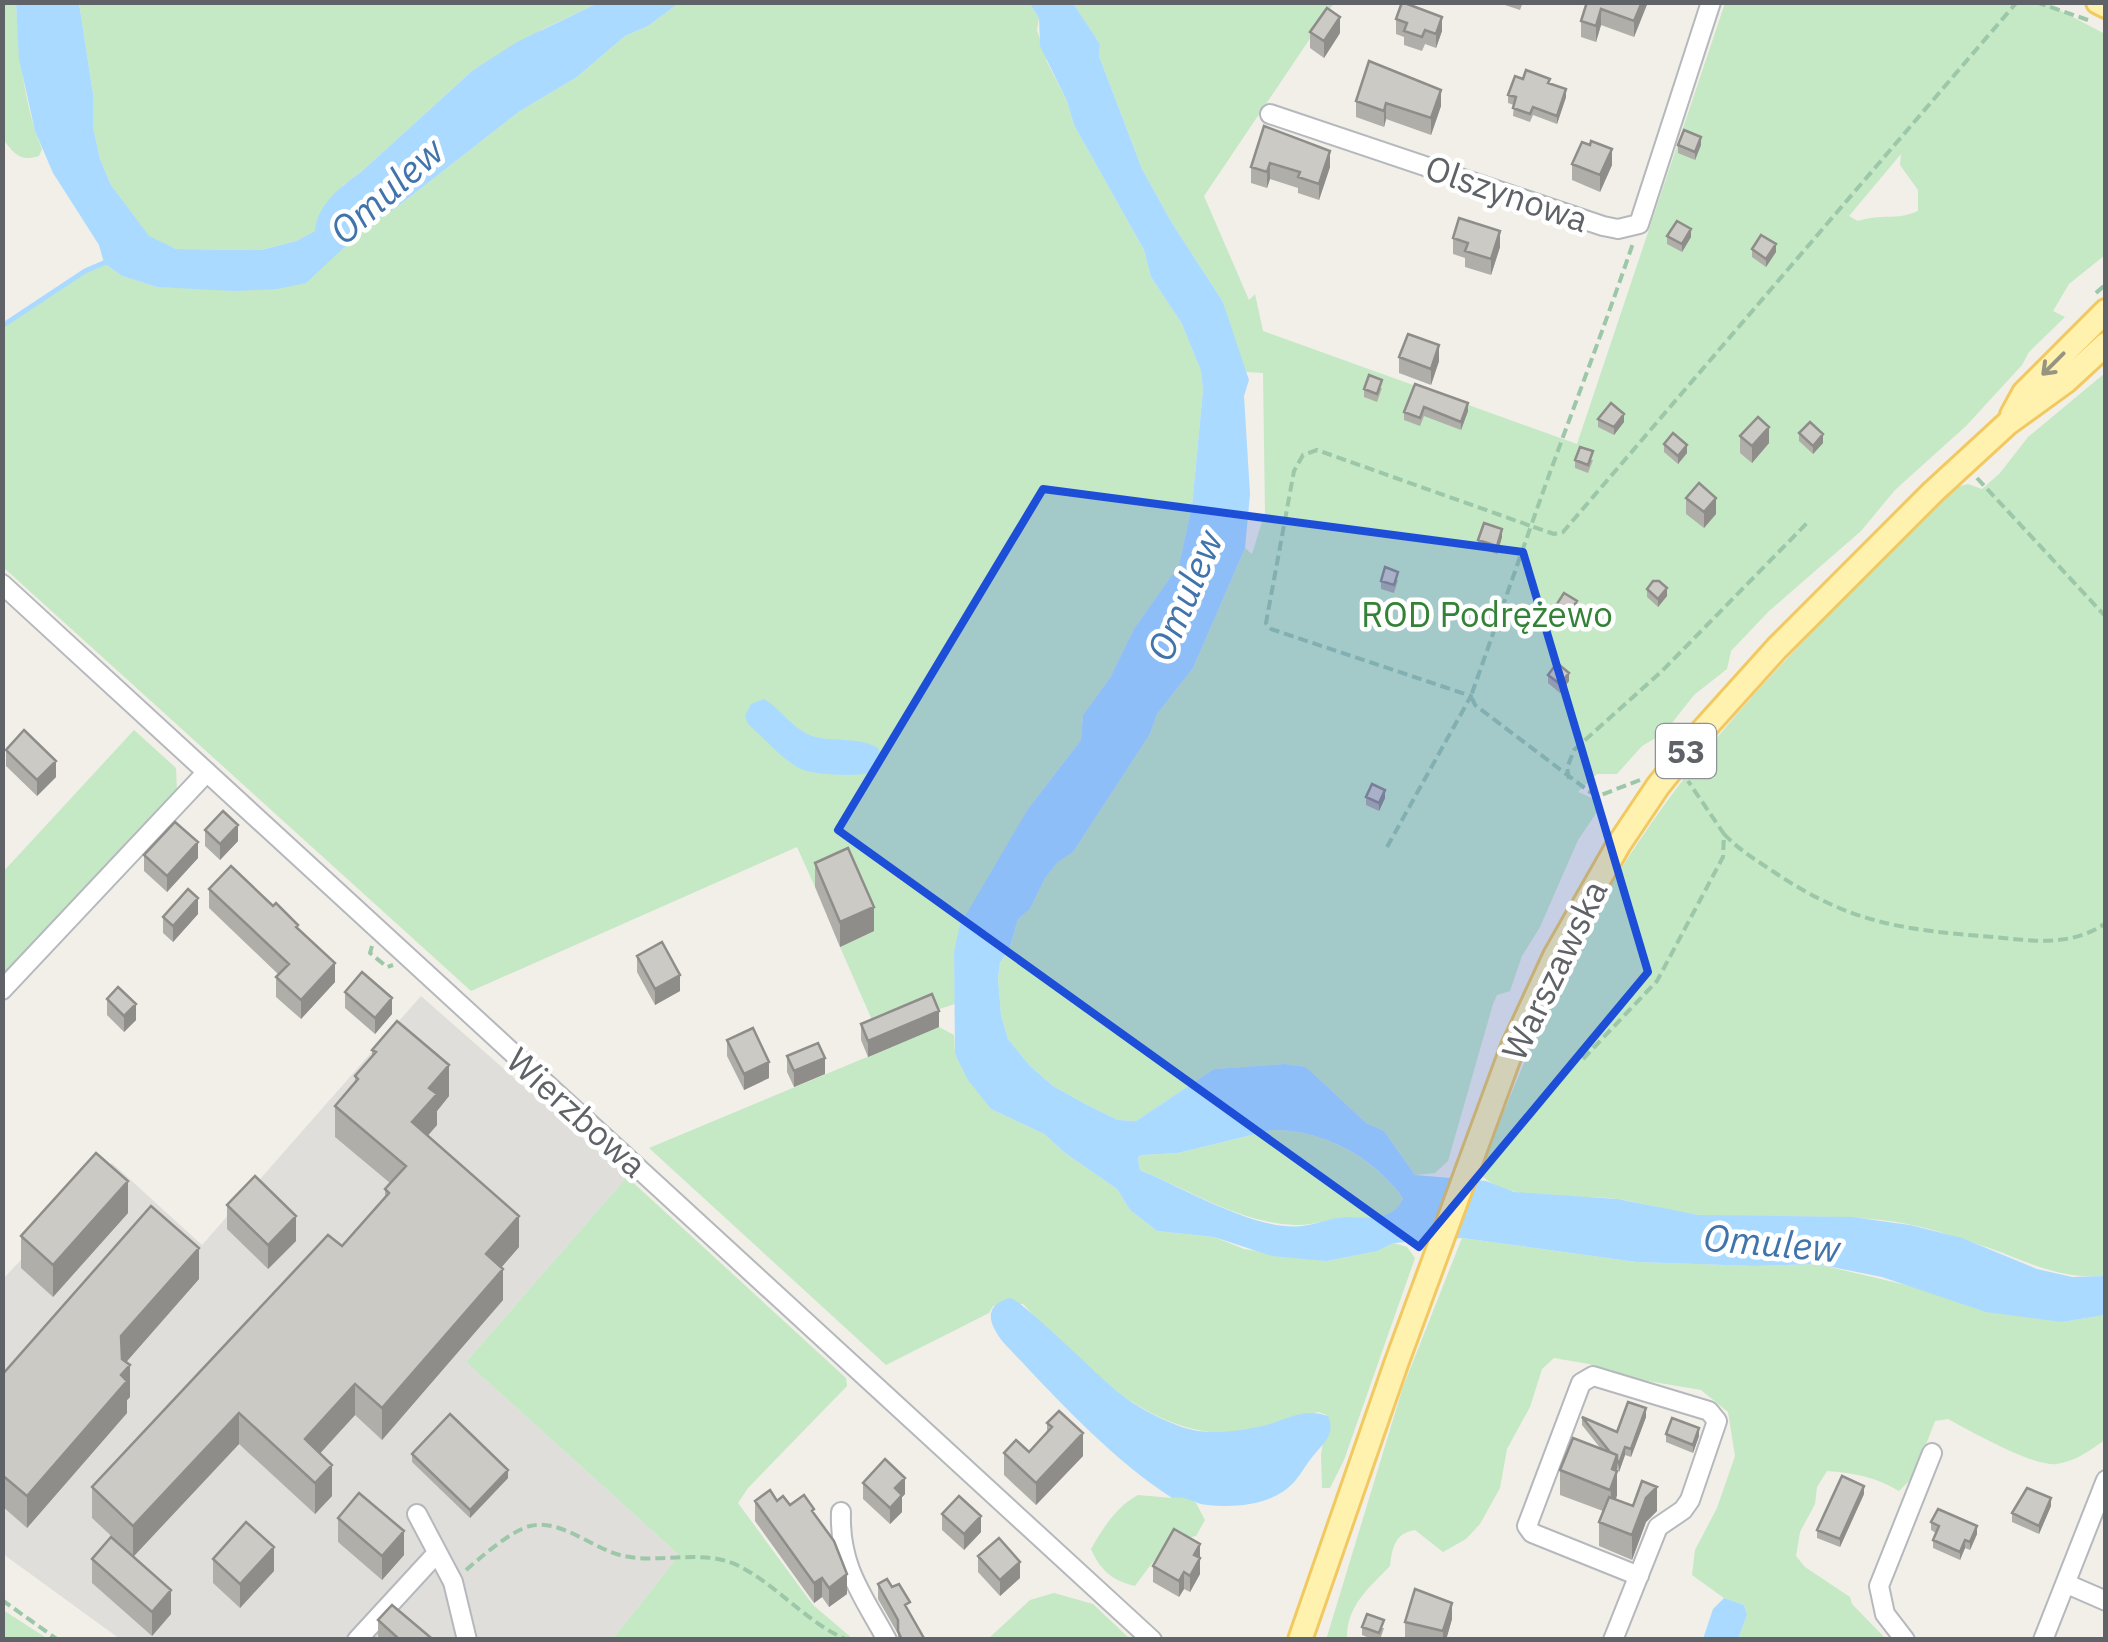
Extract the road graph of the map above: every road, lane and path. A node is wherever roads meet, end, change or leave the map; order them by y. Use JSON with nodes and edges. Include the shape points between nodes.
{"nodes":[{"id":1,"x":1710,"y":2,"type":"edge"},
{"id":2,"x":2017,"y":2,"type":"edge"},
{"id":3,"x":2036,"y":2,"type":"edge"},
{"id":4,"x":2101,"y":11,"type":"edge"},
{"id":5,"x":1270,"y":114,"type":"dead end"},
{"id":6,"x":1639,"y":224,"type":"junction"},
{"id":7,"x":2106,"y":310,"type":"edge"},
{"id":8,"x":2106,"y":344,"type":"edge"},
{"id":9,"x":2008,"y":422,"type":"junction"},
{"id":10,"x":1963,"y":464,"type":"junction"},
{"id":11,"x":1808,"y":522,"type":"dead end"},
{"id":12,"x":1531,"y":526,"type":"junction"},
{"id":13,"x":2,"y":584,"type":"edge"},
{"id":14,"x":2106,"y":617,"type":"edge"},
{"id":15,"x":1471,"y":696,"type":"junction"},
{"id":16,"x":1677,"y":762,"type":"junction"},
{"id":17,"x":206,"y":772,"type":"junction"},
{"id":18,"x":1569,"y":779,"type":"junction"},
{"id":19,"x":1658,"y":786,"type":"junction"},
{"id":20,"x":1724,"y":834,"type":"junction"},
{"id":21,"x":1387,"y":847,"type":"dead end"},
{"id":22,"x":2106,"y":922,"type":"edge"},
{"id":23,"x":2,"y":990,"type":"edge"},
{"id":24,"x":1583,"y":1059,"type":"dead end"},
{"id":25,"x":1932,"y":1453,"type":"dead end"},
{"id":26,"x":2106,"y":1480,"type":"edge"},
{"id":27,"x":841,"y":1512,"type":"dead end"},
{"id":28,"x":417,"y":1514,"type":"dead end"},
{"id":29,"x":437,"y":1552,"type":"junction"},
{"id":30,"x":1638,"y":1576,"type":"junction"},
{"id":31,"x":453,"y":1582,"type":"junction"},
{"id":32,"x":2068,"y":1584,"type":"junction"},
{"id":33,"x":2,"y":1600,"type":"edge"},
{"id":34,"x":2106,"y":1601,"type":"edge"},
{"id":35,"x":58,"y":1640,"type":"edge"},
{"id":36,"x":357,"y":1640,"type":"edge"},
{"id":37,"x":468,"y":1640,"type":"edge"},
{"id":38,"x":847,"y":1640,"type":"edge"},
{"id":39,"x":887,"y":1640,"type":"edge"},
{"id":40,"x":1152,"y":1640,"type":"edge"},
{"id":41,"x":1300,"y":1640,"type":"edge"},
{"id":42,"x":1613,"y":1640,"type":"edge"},
{"id":43,"x":1905,"y":1640,"type":"edge"},
{"id":44,"x":2043,"y":1640,"type":"edge"}],
"edges":[{"from":1,"to":6,"type":"street","name":"Olszynowa"},
{"from":2,"to":12,"type":"path","via":[[1563,532]]},
{"from":3,"to":4,"type":"path"},
{"from":5,"to":6,"type":"street","name":"Olszynowa","via":[[1603,226]]},
{"from":6,"to":12,"type":"path"},
{"from":7,"to":9,"type":"main road","name":"Warszawska","number":"53","one_way":true,"via":[[2024,393]]},
{"from":8,"to":9,"type":"main road","name":"Warszawska","number":"53"},
{"from":9,"to":10,"type":"main road","name":"Warszawska","number":"53"},
{"from":10,"to":14,"type":"path"},
{"from":10,"to":16,"type":"main road","name":"Warszawska","number":"53","via":[[1777,648]]},
{"from":11,"to":18,"type":"path","via":[[1574,750]]},
{"from":12,"to":15,"type":"path"},
{"from":12,"to":15,"type":"path","via":[[1317,450],[1303,455],[1294,471],[1266,624]]},
{"from":13,"to":17,"type":"street","name":"Wierzbowa"},
{"from":15,"to":18,"type":"path","via":[[1480,712]]},
{"from":15,"to":21,"type":"path"},
{"from":16,"to":19,"type":"main road","name":"Warszawska","number":"53"},
{"from":16,"to":20,"type":"path"},
{"from":17,"to":23,"type":"street"},
{"from":17,"to":40,"type":"street","name":"Wierzbowa"},
{"from":18,"to":19,"type":"path","via":[[1601,795],[1634,780]]},
{"from":19,"to":41,"type":"main road","name":"Warszawska","number":"53","via":[[1602,871],[1512,1048]]},
{"from":20,"to":22,"type":"path","via":[[1798,889],[1891,927],[2052,940],[2084,937]]},
{"from":20,"to":24,"type":"path","via":[[1722,857],[1657,980]]},
{"from":25,"to":43,"type":"street","via":[[1879,1586],[1885,1614]]},
{"from":26,"to":32,"type":"street"},
{"from":27,"to":39,"type":"street","via":[[844,1560]]},
{"from":28,"to":29,"type":"street"},
{"from":29,"to":31,"type":"street"},
{"from":29,"to":36,"type":"street"},
{"from":30,"to":30,"type":"street","via":[[1658,1527],[1690,1500],[1717,1420],[1709,1411],[1593,1376],[1581,1383],[1527,1526]]},
{"from":30,"to":42,"type":"street"},
{"from":31,"to":37,"type":"street"},
{"from":31,"to":38,"type":"path","via":[[517,1533],[548,1526],[622,1556],[737,1565]]},
{"from":32,"to":34,"type":"street"},
{"from":32,"to":44,"type":"street"},
{"from":33,"to":35,"type":"path"}]}
